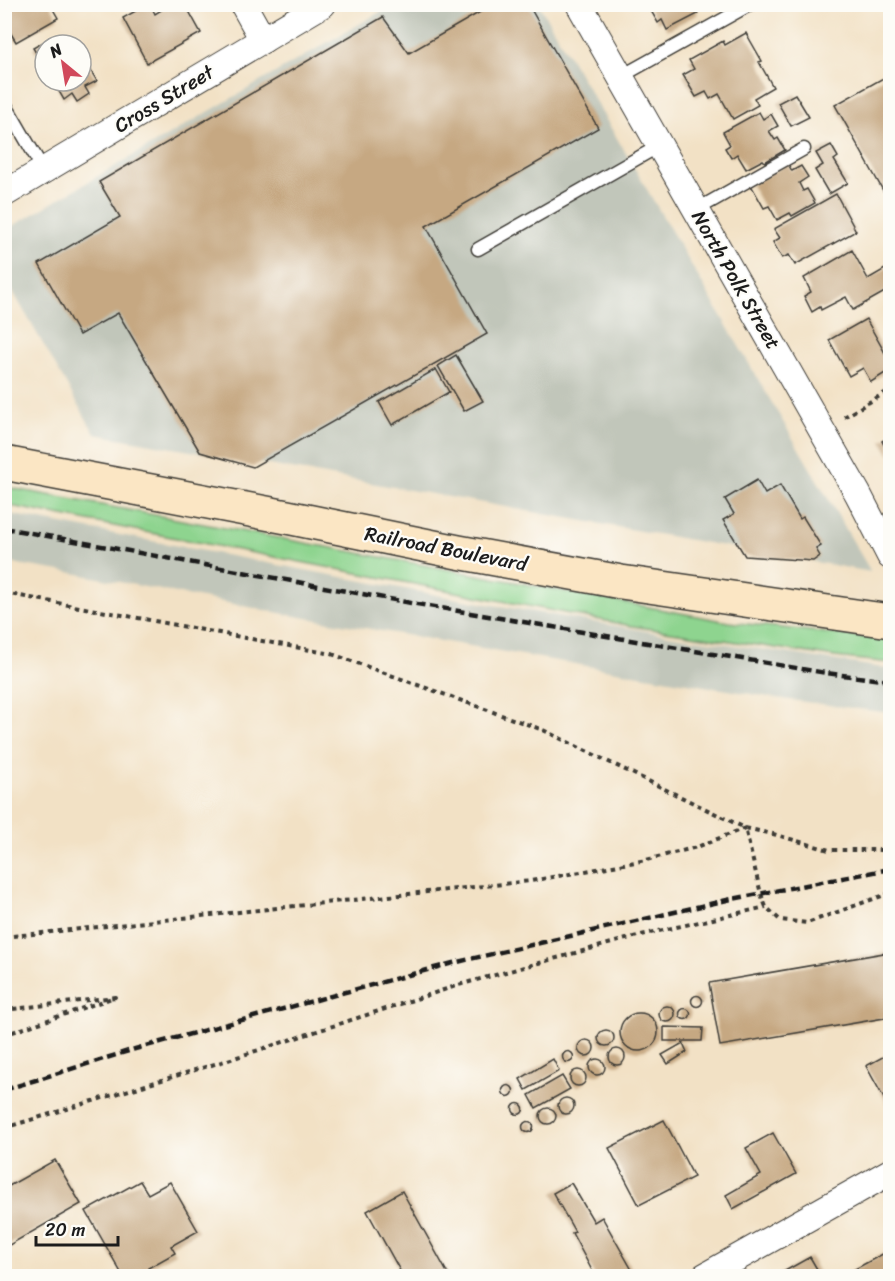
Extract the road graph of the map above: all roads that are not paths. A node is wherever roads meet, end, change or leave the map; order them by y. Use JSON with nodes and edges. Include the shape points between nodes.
{"nodes":[{"id":1,"x":243,"y":4,"type":"edge"},
{"id":2,"x":322,"y":4,"type":"edge"},
{"id":3,"x":579,"y":4,"type":"edge"},
{"id":4,"x":751,"y":4,"type":"edge"},
{"id":5,"x":263,"y":40,"type":"junction"},
{"id":6,"x":620,"y":77,"type":"junction"},
{"id":7,"x":4,"y":102,"type":"edge"},
{"id":8,"x":660,"y":146,"type":"junction"},
{"id":9,"x":804,"y":149,"type":"dead end"},
{"id":10,"x":44,"y":171,"type":"junction"},
{"id":11,"x":4,"y":194,"type":"edge"},
{"id":12,"x":696,"y":210,"type":"junction"},
{"id":13,"x":478,"y":249,"type":"dead end"},
{"id":14,"x":4,"y":463,"type":"edge"},
{"id":15,"x":891,"y":556,"type":"edge"},
{"id":16,"x":891,"y":621,"type":"edge"},
{"id":17,"x":891,"y":1172,"type":"edge"},
{"id":18,"x":705,"y":1276,"type":"edge"}],
"edges":[{"from":1,"to":5,"type":"street"},
{"from":2,"to":5,"type":"street","name":"Cross Street"},
{"from":3,"to":6,"type":"street","name":"North Polk Street"},
{"from":4,"to":6,"type":"lane"},
{"from":5,"to":10,"type":"street","name":"Cross Street"},
{"from":6,"to":8,"type":"street","name":"North Polk Street"},
{"from":7,"to":10,"type":"lane"},
{"from":8,"to":12,"type":"street","name":"North Polk Street"},
{"from":8,"to":13,"type":"lane"},
{"from":9,"to":12,"type":"lane"},
{"from":10,"to":11,"type":"street","name":"Cross Street"},
{"from":12,"to":15,"type":"street","name":"North Polk Street"},
{"from":14,"to":16,"type":"street","name":"Railroad Boulevard","via":[[621,582]]},
{"from":17,"to":18,"type":"street"}]}
